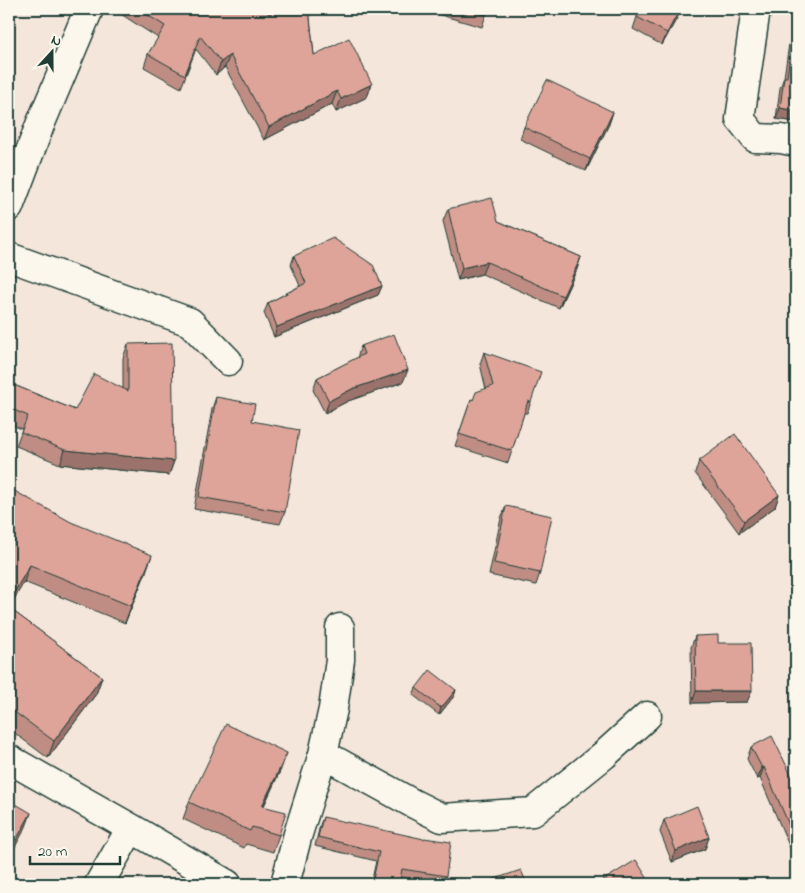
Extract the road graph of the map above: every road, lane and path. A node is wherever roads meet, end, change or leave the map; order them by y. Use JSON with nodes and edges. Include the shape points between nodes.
{"nodes":[{"id":1,"x":89,"y":9,"type":"edge"},
{"id":2,"x":756,"y":9,"type":"edge"},
{"id":3,"x":796,"y":142,"type":"edge"},
{"id":4,"x":9,"y":207,"type":"edge"},
{"id":5,"x":9,"y":257,"type":"edge"},
{"id":6,"x":228,"y":361,"type":"dead end"},
{"id":7,"x":340,"y":628,"type":"dead end"},
{"id":8,"x":647,"y":716,"type":"dead end"},
{"id":9,"x":323,"y":754,"type":"junction"},
{"id":10,"x":9,"y":759,"type":"edge"},
{"id":11,"x":131,"y":828,"type":"junction"},
{"id":12,"x":99,"y":884,"type":"edge"},
{"id":13,"x":227,"y":884,"type":"edge"},
{"id":14,"x":285,"y":884,"type":"edge"}],
"edges":[{"from":1,"to":4,"type":"street"},
{"from":2,"to":3,"type":"street","via":[[740,119],[755,138]]},
{"from":5,"to":6,"type":"street","via":[[190,322]]},
{"from":7,"to":9,"type":"street","via":[[340,660]]},
{"from":8,"to":9,"type":"street","via":[[604,756],[533,812],[442,818]]},
{"from":9,"to":14,"type":"street"},
{"from":10,"to":11,"type":"street"},
{"from":11,"to":12,"type":"street"},
{"from":11,"to":13,"type":"street"}]}
